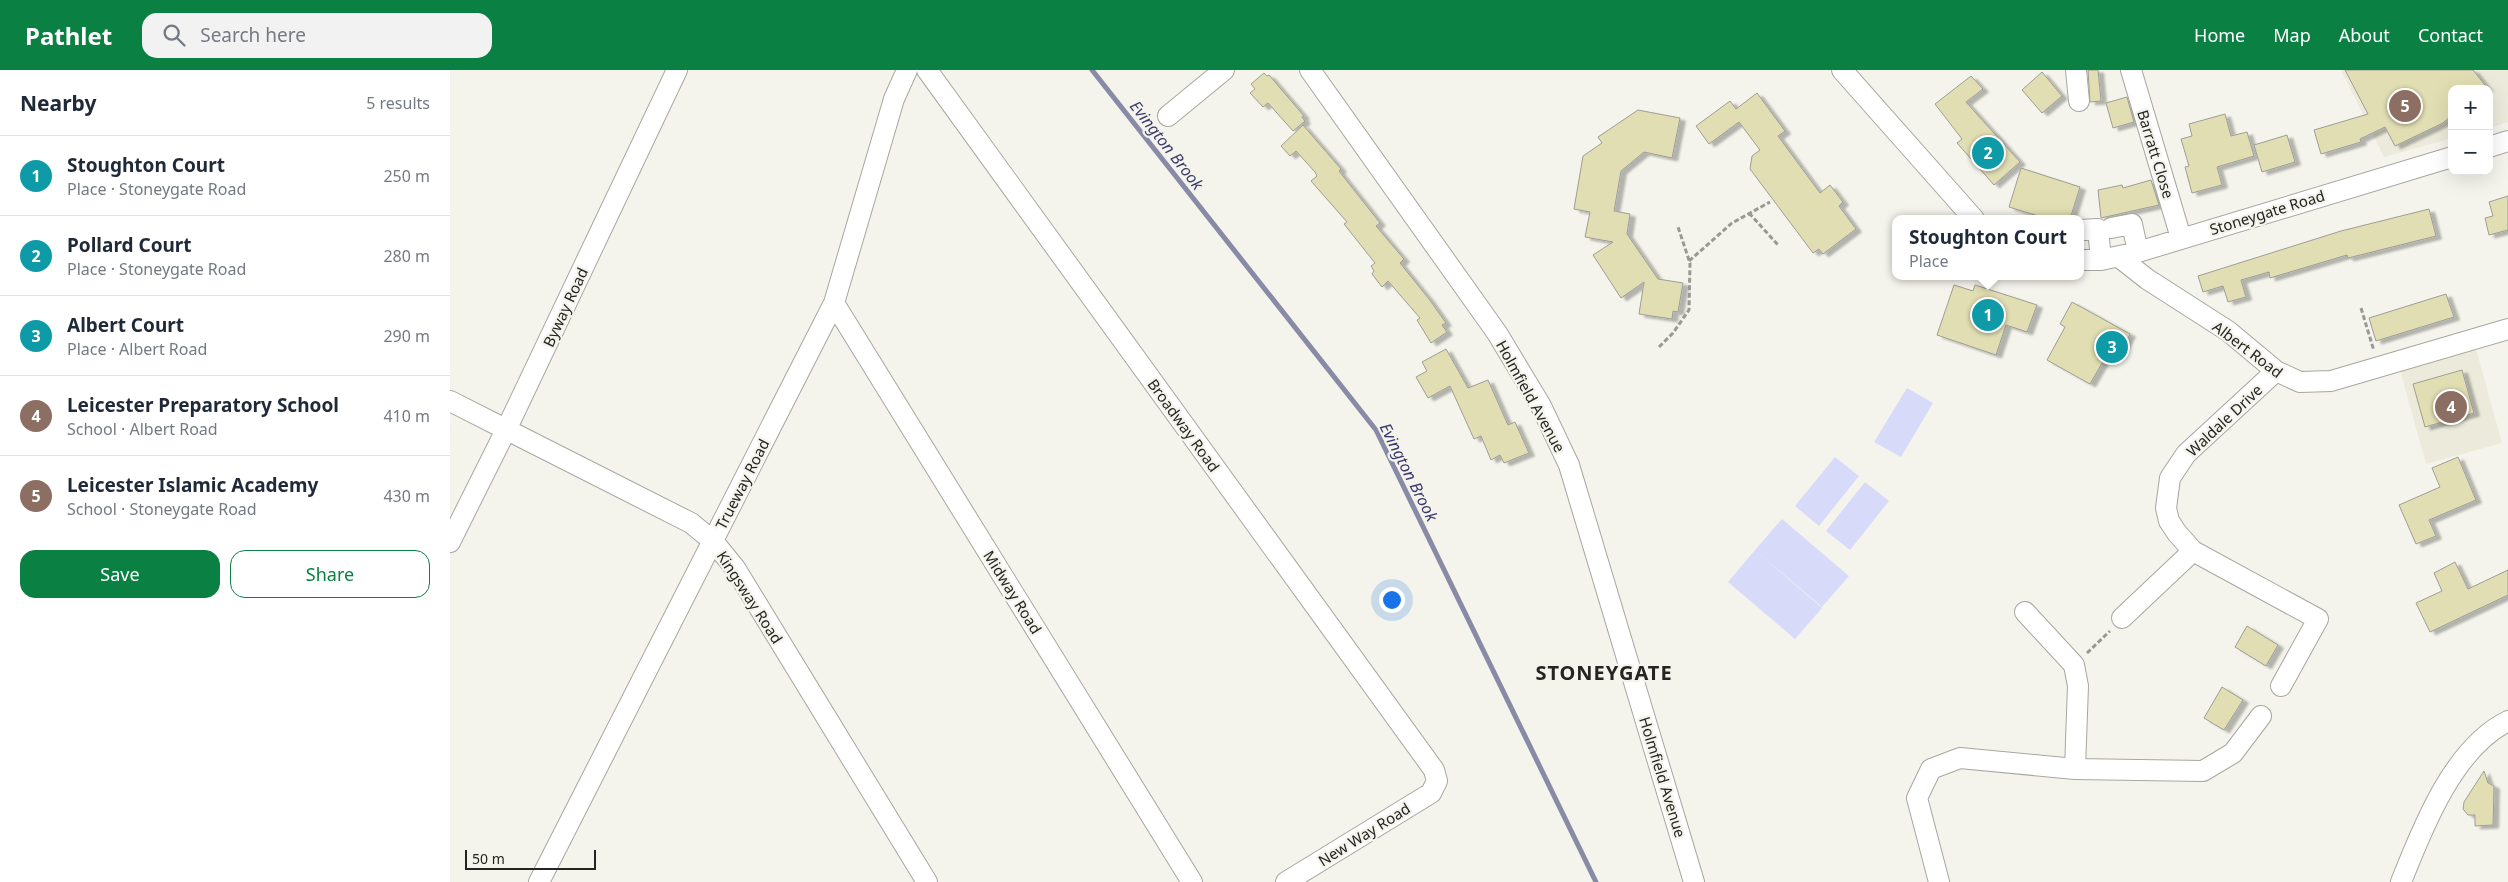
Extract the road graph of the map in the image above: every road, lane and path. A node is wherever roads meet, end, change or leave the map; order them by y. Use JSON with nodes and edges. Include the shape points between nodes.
{"nodes":[{"id":1,"x":677,"y":70,"type":"edge"},
{"id":2,"x":907,"y":70,"type":"edge"},
{"id":3,"x":927,"y":70,"type":"edge"},
{"id":4,"x":1224,"y":70,"type":"edge"},
{"id":5,"x":1310,"y":70,"type":"edge"},
{"id":6,"x":1842,"y":70,"type":"edge"},
{"id":7,"x":2076,"y":70,"type":"edge"},
{"id":8,"x":2131,"y":70,"type":"edge"},
{"id":9,"x":2079,"y":101,"type":"dead end"},
{"id":10,"x":1168,"y":116,"type":"dead end"},
{"id":11,"x":2508,"y":141,"type":"edge"},
{"id":12,"x":2493,"y":146,"type":"edge"},
{"id":13,"x":2448,"y":158,"type":"edge"},
{"id":14,"x":1770,"y":202,"type":"dead end"},
{"id":15,"x":1750,"y":213,"type":"junction"},
{"id":16,"x":1970,"y":215,"type":"edge"},
{"id":17,"x":1678,"y":226,"type":"dead end"},
{"id":18,"x":2111,"y":228,"type":"dead end"},
{"id":19,"x":2084,"y":230,"type":"edge"},
{"id":20,"x":2181,"y":238,"type":"junction"},
{"id":21,"x":1779,"y":246,"type":"dead end"},
{"id":22,"x":2119,"y":256,"type":"junction"},
{"id":23,"x":2084,"y":260,"type":"edge"},
{"id":24,"x":1689,"y":261,"type":"junction"},
{"id":25,"x":834,"y":303,"type":"junction"},
{"id":26,"x":2361,"y":308,"type":"dead end"},
{"id":27,"x":2508,"y":329,"type":"edge"},
{"id":28,"x":1659,"y":347,"type":"dead end"},
{"id":29,"x":2379,"y":366,"type":"junction"},
{"id":30,"x":2276,"y":371,"type":"junction"},
{"id":31,"x":450,"y":401,"type":"edge"},
{"id":32,"x":506,"y":430,"type":"junction"},
{"id":33,"x":713,"y":541,"type":"junction"},
{"id":34,"x":450,"y":542,"type":"edge"},
{"id":35,"x":2193,"y":551,"type":"junction"},
{"id":36,"x":2025,"y":612,"type":"dead end"},
{"id":37,"x":2122,"y":618,"type":"joint"},
{"id":38,"x":2074,"y":665,"type":"junction"},
{"id":39,"x":2281,"y":686,"type":"dead end"},
{"id":40,"x":2261,"y":716,"type":"dead end"},
{"id":41,"x":2508,"y":721,"type":"edge"},
{"id":42,"x":2075,"y":769,"type":"junction"},
{"id":43,"x":1437,"y":781,"type":"joint"},
{"id":44,"x":539,"y":882,"type":"edge"},
{"id":45,"x":926,"y":882,"type":"edge"},
{"id":46,"x":1192,"y":882,"type":"edge"},
{"id":47,"x":1286,"y":882,"type":"edge"},
{"id":48,"x":1694,"y":882,"type":"edge"},
{"id":49,"x":1938,"y":882,"type":"edge"},
{"id":50,"x":2401,"y":882,"type":"edge"}],
"edges":[{"from":1,"to":32,"type":"street","name":"Byway Road"},
{"from":2,"to":25,"type":"street","name":"Trueway Road","via":[[894,99]]},
{"from":3,"to":43,"type":"street","name":"Broadway Road","via":[[1434,770]]},
{"from":4,"to":10,"type":"street"},
{"from":5,"to":48,"type":"street","name":"Holmfield Avenue","via":[[1497,333],[1541,406],[1569,465]]},
{"from":6,"to":16,"type":"street"},
{"from":7,"to":9,"type":"street"},
{"from":8,"to":20,"type":"street","name":"Barratt Close"},
{"from":11,"to":12,"type":"street"},
{"from":13,"to":20,"type":"street","name":"Stoneygate Road"},
{"from":14,"to":15,"type":"path"},
{"from":15,"to":21,"type":"path"},
{"from":15,"to":24,"type":"path","via":[[1726,228]]},
{"from":17,"to":24,"type":"path"},
{"from":18,"to":22,"type":"street","via":[[2132,224]]},
{"from":19,"to":22,"type":"street","via":[[2098,229]]},
{"from":20,"to":22,"type":"street","name":"Stoneygate Road"},
{"from":22,"to":23,"type":"street","name":"Stoneygate Road"},
{"from":22,"to":30,"type":"street","name":"Albert Road","via":[[2147,279],[2228,332]]},
{"from":24,"to":28,"type":"path","via":[[1689,310]]},
{"from":25,"to":33,"type":"street","name":"Trueway Road"},
{"from":25,"to":46,"type":"street","name":"Midway Road"},
{"from":26,"to":29,"type":"path"},
{"from":27,"to":29,"type":"street","name":"Albert Road"},
{"from":29,"to":30,"type":"street","name":"Albert Road","via":[[2319,383],[2300,382]]},
{"from":30,"to":35,"type":"street","name":"Waldale Drive","via":[[2186,454],[2170,478],[2166,508],[2169,521]]},
{"from":31,"to":32,"type":"street","name":"Kingsway Road"},
{"from":32,"to":33,"type":"street","name":"Kingsway Road","via":[[691,523]]},
{"from":32,"to":34,"type":"street","name":"Byway Road"},
{"from":33,"to":44,"type":"street","name":"Trueway Road"},
{"from":33,"to":45,"type":"street","name":"Kingsway Road","via":[[735,568]]},
{"from":35,"to":37,"type":"street"},
{"from":35,"to":39,"type":"street","name":"Waldale Drive","via":[[2318,619]]},
{"from":36,"to":38,"type":"street"},
{"from":37,"to":38,"type":"path"},
{"from":38,"to":42,"type":"street","via":[[2078,686]]},
{"from":40,"to":42,"type":"street","via":[[2233,753],[2202,771]]},
{"from":41,"to":50,"type":"street","via":[[2475,744],[2446,786],[2428,815]]},
{"from":42,"to":49,"type":"street","via":[[1960,758],[1931,769],[1917,798]]},
{"from":43,"to":47,"type":"street","name":"New Way Road","via":[[1431,793]]}]}
